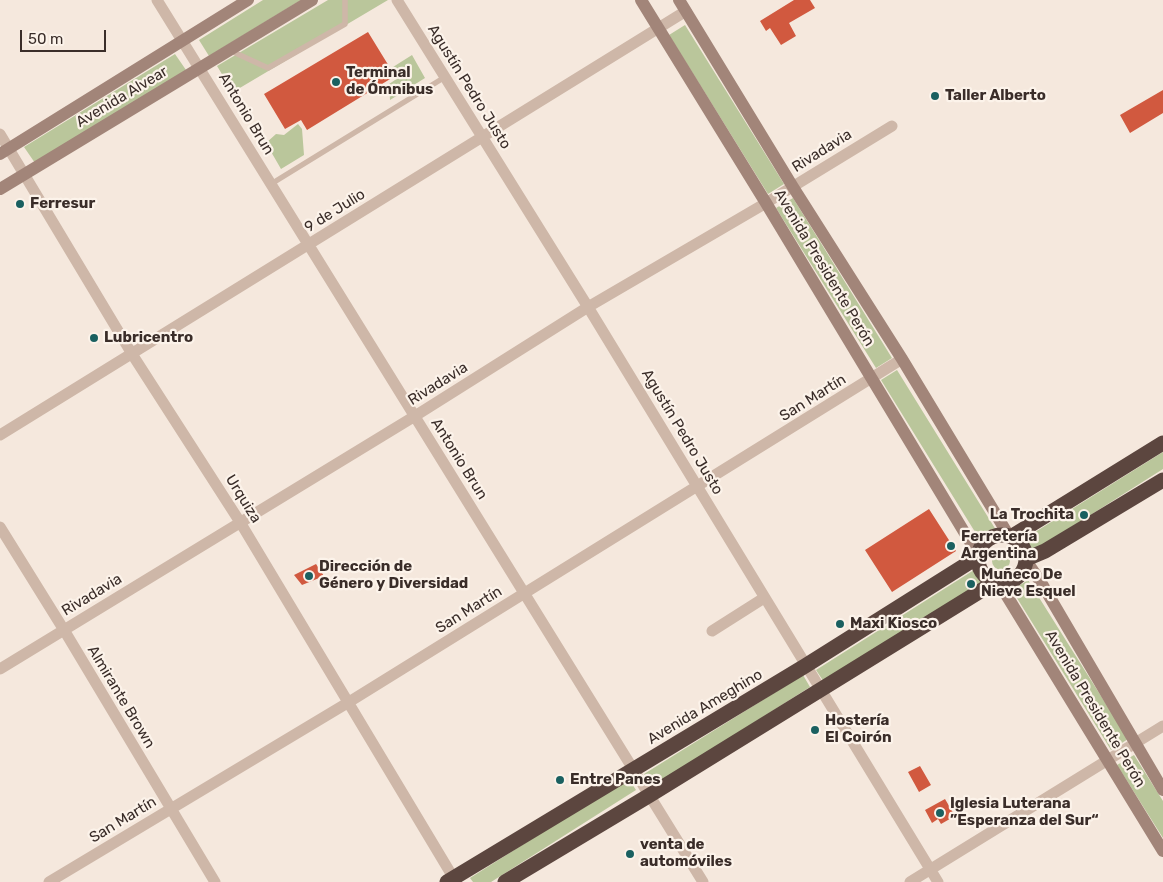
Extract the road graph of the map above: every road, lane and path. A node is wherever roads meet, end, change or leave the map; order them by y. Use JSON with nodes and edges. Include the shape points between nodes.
{"nodes":[{"id":1,"x":157,"y":0,"type":"edge"},
{"id":2,"x":248,"y":0,"type":"edge"},
{"id":3,"x":312,"y":0,"type":"edge"},
{"id":4,"x":345,"y":0,"type":"edge"},
{"id":5,"x":398,"y":0,"type":"edge"},
{"id":6,"x":641,"y":0,"type":"edge"},
{"id":7,"x":679,"y":0,"type":"edge"},
{"id":8,"x":686,"y":12,"type":"junction"},
{"id":9,"x":658,"y":29,"type":"junction"},
{"id":10,"x":182,"y":40,"type":"junction"},
{"id":11,"x":229,"y":50,"type":"junction"},
{"id":12,"x":200,"y":68,"type":"junction"},
{"id":13,"x":445,"y":77,"type":"junction"},
{"id":14,"x":892,"y":126,"type":"dead end"},
{"id":15,"x":0,"y":134,"type":"edge"},
{"id":16,"x":482,"y":137,"type":"junction"},
{"id":17,"x":5,"y":152,"type":"edge"},
{"id":18,"x":25,"y":174,"type":"junction"},
{"id":19,"x":271,"y":184,"type":"junction"},
{"id":20,"x":792,"y":187,"type":"junction"},
{"id":21,"x":0,"y":189,"type":"edge"},
{"id":22,"x":766,"y":203,"type":"junction"},
{"id":23,"x":308,"y":245,"type":"junction"},
{"id":24,"x":588,"y":306,"type":"junction"},
{"id":25,"x":132,"y":354,"type":"junction"},
{"id":26,"x":902,"y":359,"type":"junction"},
{"id":27,"x":873,"y":379,"type":"junction"},
{"id":28,"x":415,"y":416,"type":"junction"},
{"id":29,"x":0,"y":435,"type":"edge"},
{"id":30,"x":1163,"y":443,"type":"edge"},
{"id":31,"x":1163,"y":480,"type":"edge"},
{"id":32,"x":698,"y":487,"type":"junction"},
{"id":33,"x":240,"y":522,"type":"junction"},
{"id":34,"x":0,"y":527,"type":"edge"},
{"id":35,"x":1010,"y":536,"type":"junction"},
{"id":36,"x":978,"y":556,"type":"junction"},
{"id":37,"x":1026,"y":561,"type":"junction"},
{"id":38,"x":997,"y":583,"type":"junction"},
{"id":39,"x":525,"y":594,"type":"junction"},
{"id":40,"x":764,"y":598,"type":"junction"},
{"id":41,"x":64,"y":630,"type":"junction"},
{"id":42,"x":712,"y":631,"type":"dead end"},
{"id":43,"x":805,"y":666,"type":"junction"},
{"id":44,"x":0,"y":669,"type":"edge"},
{"id":45,"x":821,"y":690,"type":"junction"},
{"id":46,"x":349,"y":702,"type":"junction"},
{"id":47,"x":1163,"y":726,"type":"edge"},
{"id":48,"x":1134,"y":744,"type":"junction"},
{"id":49,"x":1106,"y":760,"type":"junction"},
{"id":50,"x":634,"y":770,"type":"junction"},
{"id":51,"x":1163,"y":790,"type":"edge"},
{"id":52,"x":650,"y":796,"type":"junction"},
{"id":53,"x":170,"y":809,"type":"junction"},
{"id":54,"x":1163,"y":852,"type":"edge"},
{"id":55,"x":930,"y":870,"type":"junction"},
{"id":56,"x":452,"y":881,"type":"edge"},
{"id":57,"x":49,"y":882,"type":"edge"},
{"id":58,"x":215,"y":882,"type":"edge"},
{"id":59,"x":505,"y":882,"type":"edge"},
{"id":60,"x":704,"y":882,"type":"edge"},
{"id":61,"x":910,"y":882,"type":"edge"},
{"id":62,"x":938,"y":882,"type":"edge"}],
"edges":[{"from":1,"to":10,"type":"street","name":"Antonio Brun"},
{"from":2,"to":10,"type":"main road","name":"Avenida Alvear"},
{"from":3,"to":11,"type":"main road","name":"Avenida Alvear"},
{"from":4,"to":11,"type":"lane","via":[[345,24],[268,68]]},
{"from":5,"to":13,"type":"street","name":"Agustín Pedro Justo"},
{"from":6,"to":9,"type":"main road","name":"Avenida Presidente Perón"},
{"from":7,"to":8,"type":"main road","name":"Avenida Presidente Perón"},
{"from":8,"to":9,"type":"street","name":"9 de Julio"},
{"from":8,"to":20,"type":"main road","name":"Avenida Presidente Perón"},
{"from":9,"to":16,"type":"street","name":"9 de Julio"},
{"from":9,"to":22,"type":"main road","name":"Avenida Presidente Perón"},
{"from":10,"to":12,"type":"street","name":"Antonio Brun"},
{"from":10,"to":17,"type":"main road","name":"Avenida Alvear"},
{"from":11,"to":12,"type":"main road","name":"Avenida Alvear"},
{"from":12,"to":18,"type":"main road","name":"Avenida Alvear"},
{"from":12,"to":19,"type":"street","name":"Antonio Brun"},
{"from":13,"to":16,"type":"street","name":"Agustín Pedro Justo"},
{"from":13,"to":19,"type":"lane"},
{"from":14,"to":20,"type":"street","name":"Rivadavia"},
{"from":15,"to":17,"type":"street","name":"Urquiza"},
{"from":16,"to":23,"type":"street","name":"9 de Julio"},
{"from":16,"to":24,"type":"street","name":"Agustín Pedro Justo"},
{"from":17,"to":18,"type":"street","name":"Urquiza"},
{"from":18,"to":21,"type":"main road","name":"Avenida Alvear"},
{"from":18,"to":25,"type":"street","name":"Urquiza"},
{"from":19,"to":23,"type":"street","name":"Antonio Brun"},
{"from":20,"to":22,"type":"street","name":"Rivadavia"},
{"from":20,"to":26,"type":"main road","name":"Avenida Presidente Perón"},
{"from":22,"to":24,"type":"street","name":"Rivadavia"},
{"from":22,"to":27,"type":"main road","name":"Avenida Presidente Perón"},
{"from":23,"to":25,"type":"street","name":"9 de Julio"},
{"from":23,"to":28,"type":"street","name":"Antonio Brun"},
{"from":24,"to":28,"type":"street","name":"Rivadavia"},
{"from":24,"to":32,"type":"street","name":"Agustín Pedro Justo"},
{"from":25,"to":29,"type":"street","name":"9 de Julio"},
{"from":25,"to":33,"type":"street","name":"Urquiza"},
{"from":26,"to":27,"type":"street","name":"San Martín"},
{"from":26,"to":35,"type":"main road","name":"Avenida Presidente Perón"},
{"from":27,"to":32,"type":"street","name":"San Martín"},
{"from":27,"to":36,"type":"main road","name":"Avenida Presidente Perón"},
{"from":28,"to":33,"type":"street","name":"Rivadavia"},
{"from":28,"to":39,"type":"street","name":"Antonio Brun"},
{"from":30,"to":35,"type":"highway"},
{"from":31,"to":37,"type":"highway"},
{"from":32,"to":39,"type":"street","name":"San Martín"},
{"from":32,"to":40,"type":"street","name":"Agustín Pedro Justo"},
{"from":33,"to":41,"type":"street","name":"Rivadavia"},
{"from":33,"to":46,"type":"street","name":"Urquiza"},
{"from":34,"to":41,"type":"street","name":"Almirante Brown"},
{"from":35,"to":36,"type":"highway","via":[[994,536],[987,540]]},
{"from":35,"to":37,"type":"highway","via":[[1023,546]]},
{"from":36,"to":38,"type":"highway","via":[[983,574]]},
{"from":36,"to":43,"type":"highway","name":"Avenida Ameghino"},
{"from":37,"to":38,"type":"highway","via":[[1019,577],[1012,582]]},
{"from":37,"to":48,"type":"main road","name":"Avenida Presidente Perón"},
{"from":38,"to":45,"type":"highway"},
{"from":38,"to":49,"type":"main road","name":"Avenida Presidente Perón"},
{"from":39,"to":46,"type":"street","name":"San Martín"},
{"from":39,"to":50,"type":"street","name":"Antonio Brun"},
{"from":40,"to":42,"type":"street"},
{"from":40,"to":43,"type":"street","name":"Agustín Pedro Justo"},
{"from":41,"to":44,"type":"street","name":"Rivadavia"},
{"from":41,"to":53,"type":"street","name":"Almirante Brown"},
{"from":43,"to":45,"type":"street","name":"Agustín Pedro Justo"},
{"from":43,"to":50,"type":"highway","name":"Avenida Ameghino"},
{"from":45,"to":52,"type":"highway"},
{"from":45,"to":55,"type":"street","name":"Agustín Pedro Justo"},
{"from":46,"to":53,"type":"street","name":"San Martín"},
{"from":46,"to":56,"type":"street","name":"Urquiza"},
{"from":47,"to":48,"type":"street"},
{"from":48,"to":49,"type":"street"},
{"from":48,"to":51,"type":"main road","name":"Avenida Presidente Perón"},
{"from":49,"to":54,"type":"main road","name":"Avenida Presidente Perón"},
{"from":49,"to":55,"type":"street"},
{"from":50,"to":52,"type":"street","name":"Antonio Brun"},
{"from":50,"to":56,"type":"highway","name":"Avenida Ameghino"},
{"from":52,"to":59,"type":"highway"},
{"from":52,"to":60,"type":"street","name":"Antonio Brun"},
{"from":53,"to":57,"type":"street","name":"San Martín"},
{"from":53,"to":58,"type":"street","name":"Almirante Brown"},
{"from":55,"to":61,"type":"street"},
{"from":55,"to":62,"type":"street","name":"Agustín Pedro Justo"}]}
